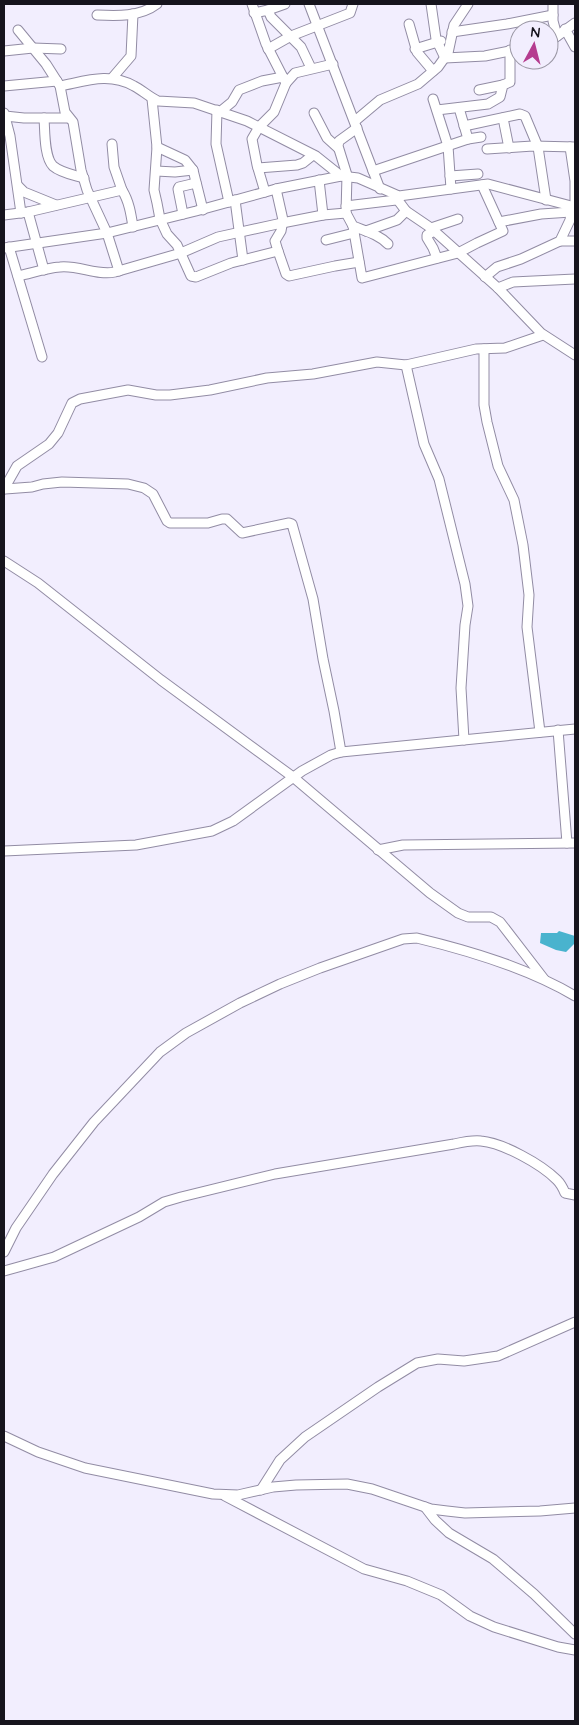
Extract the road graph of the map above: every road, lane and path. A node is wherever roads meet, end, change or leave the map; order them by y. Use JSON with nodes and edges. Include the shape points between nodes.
{"nodes":[{"id":1,"x":157,"y":4,"type":"edge"},
{"id":2,"x":285,"y":4,"type":"edge"},
{"id":3,"x":310,"y":4,"type":"edge"},
{"id":4,"x":353,"y":4,"type":"edge"},
{"id":5,"x":431,"y":4,"type":"edge"},
{"id":6,"x":468,"y":4,"type":"edge"},
{"id":7,"x":553,"y":4,"type":"edge"},
{"id":8,"x":253,"y":8,"type":"edge"},
{"id":9,"x":268,"y":10,"type":"junction"},
{"id":10,"x":133,"y":14,"type":"junction"},
{"id":11,"x":97,"y":15,"type":"dead end"},
{"id":12,"x":553,"y":15,"type":"junction"},
{"id":13,"x":553,"y":20,"type":"edge"},
{"id":14,"x":575,"y":23,"type":"edge"},
{"id":15,"x":409,"y":24,"type":"dead end"},
{"id":16,"x":318,"y":27,"type":"junction"},
{"id":17,"x":565,"y":29,"type":"junction"},
{"id":18,"x":18,"y":30,"type":"dead end"},
{"id":19,"x":559,"y":34,"type":"edge"},
{"id":20,"x":452,"y":35,"type":"junction"},
{"id":21,"x":291,"y":36,"type":"junction"},
{"id":22,"x":438,"y":42,"type":"junction"},
{"id":23,"x":575,"y":47,"type":"edge"},
{"id":24,"x":33,"y":48,"type":"junction"},
{"id":25,"x":62,"y":49,"type":"dead end"},
{"id":26,"x":268,"y":49,"type":"junction"},
{"id":27,"x":415,"y":49,"type":"junction"},
{"id":28,"x":4,"y":51,"type":"edge"},
{"id":29,"x":509,"y":51,"type":"edge"},
{"id":30,"x":445,"y":58,"type":"junction"},
{"id":31,"x":333,"y":64,"type":"junction"},
{"id":32,"x":311,"y":68,"type":"junction"},
{"id":33,"x":512,"y":70,"type":"edge"},
{"id":34,"x":432,"y":71,"type":"junction"},
{"id":35,"x":113,"y":78,"type":"junction"},
{"id":36,"x":285,"y":80,"type":"junction"},
{"id":37,"x":58,"y":84,"type":"junction"},
{"id":38,"x":503,"y":85,"type":"junction"},
{"id":39,"x":4,"y":86,"type":"edge"},
{"id":40,"x":479,"y":90,"type":"dead end"},
{"id":41,"x":152,"y":99,"type":"junction"},
{"id":42,"x":433,"y":99,"type":"dead end"},
{"id":43,"x":494,"y":101,"type":"junction"},
{"id":44,"x":459,"y":108,"type":"junction"},
{"id":45,"x":437,"y":110,"type":"junction"},
{"id":46,"x":219,"y":111,"type":"junction"},
{"id":47,"x":314,"y":113,"type":"dead end"},
{"id":48,"x":4,"y":114,"type":"edge"},
{"id":49,"x":44,"y":118,"type":"junction"},
{"id":50,"x":69,"y":118,"type":"junction"},
{"id":51,"x":499,"y":119,"type":"junction"},
{"id":52,"x":356,"y":124,"type":"junction"},
{"id":53,"x":464,"y":126,"type":"junction"},
{"id":54,"x":259,"y":127,"type":"junction"},
{"id":55,"x":481,"y":137,"type":"dead end"},
{"id":56,"x":468,"y":139,"type":"junction"},
{"id":57,"x":112,"y":144,"type":"dead end"},
{"id":58,"x":448,"y":146,"type":"junction"},
{"id":59,"x":538,"y":146,"type":"junction"},
{"id":60,"x":157,"y":147,"type":"junction"},
{"id":61,"x":573,"y":147,"type":"edge"},
{"id":62,"x":338,"y":148,"type":"junction"},
{"id":63,"x":509,"y":148,"type":"junction"},
{"id":64,"x":487,"y":149,"type":"dead end"},
{"id":65,"x":313,"y":154,"type":"junction"},
{"id":66,"x":258,"y":168,"type":"junction"},
{"id":67,"x":192,"y":170,"type":"junction"},
{"id":68,"x":156,"y":171,"type":"junction"},
{"id":69,"x":373,"y":171,"type":"junction"},
{"id":70,"x":478,"y":174,"type":"dead end"},
{"id":71,"x":344,"y":175,"type":"junction"},
{"id":72,"x":450,"y":176,"type":"junction"},
{"id":73,"x":84,"y":178,"type":"junction"},
{"id":74,"x":319,"y":180,"type":"junction"},
{"id":75,"x":196,"y":183,"type":"junction"},
{"id":76,"x":482,"y":185,"type":"junction"},
{"id":77,"x":17,"y":186,"type":"junction"},
{"id":78,"x":276,"y":189,"type":"junction"},
{"id":79,"x":380,"y":189,"type":"junction"},
{"id":80,"x":451,"y":189,"type":"junction"},
{"id":81,"x":122,"y":190,"type":"junction"},
{"id":82,"x":265,"y":192,"type":"junction"},
{"id":83,"x":90,"y":197,"type":"junction"},
{"id":84,"x":395,"y":197,"type":"junction"},
{"id":85,"x":546,"y":200,"type":"junction"},
{"id":86,"x":232,"y":201,"type":"junction"},
{"id":87,"x":56,"y":205,"type":"junction"},
{"id":88,"x":573,"y":208,"type":"edge"},
{"id":89,"x":203,"y":210,"type":"junction"},
{"id":90,"x":346,"y":210,"type":"junction"},
{"id":91,"x":406,"y":211,"type":"junction"},
{"id":92,"x":24,"y":213,"type":"junction"},
{"id":93,"x":183,"y":214,"type":"junction"},
{"id":94,"x":4,"y":215,"type":"edge"},
{"id":95,"x":323,"y":215,"type":"junction"},
{"id":96,"x":458,"y":218,"type":"dead end"},
{"id":97,"x":160,"y":219,"type":"junction"},
{"id":98,"x":499,"y":222,"type":"junction"},
{"id":99,"x":282,"y":223,"type":"junction"},
{"id":100,"x":133,"y":227,"type":"junction"},
{"id":101,"x":432,"y":229,"type":"junction"},
{"id":102,"x":353,"y":230,"type":"junction"},
{"id":103,"x":366,"y":231,"type":"junction"},
{"id":104,"x":238,"y":232,"type":"junction"},
{"id":105,"x":107,"y":233,"type":"junction"},
{"id":106,"x":326,"y":240,"type":"dead end"},
{"id":107,"x":560,"y":240,"type":"junction"},
{"id":108,"x":575,"y":240,"type":"edge"},
{"id":109,"x":38,"y":244,"type":"junction"},
{"id":110,"x":388,"y":244,"type":"dead end"},
{"id":111,"x":6,"y":248,"type":"edge"},
{"id":112,"x":181,"y":252,"type":"junction"},
{"id":113,"x":278,"y":252,"type":"junction"},
{"id":114,"x":458,"y":253,"type":"junction"},
{"id":115,"x":437,"y":258,"type":"junction"},
{"id":116,"x":242,"y":260,"type":"junction"},
{"id":117,"x":359,"y":262,"type":"junction"},
{"id":118,"x":44,"y":270,"type":"junction"},
{"id":119,"x":119,"y":271,"type":"junction"},
{"id":120,"x":18,"y":276,"type":"junction"},
{"id":121,"x":485,"y":277,"type":"junction"},
{"id":122,"x":575,"y":279,"type":"edge"},
{"id":123,"x":498,"y":288,"type":"junction"},
{"id":124,"x":543,"y":335,"type":"junction"},
{"id":125,"x":484,"y":349,"type":"junction"},
{"id":126,"x":575,"y":356,"type":"edge"},
{"id":127,"x":42,"y":357,"type":"dead end"},
{"id":128,"x":406,"y":365,"type":"junction"},
{"id":129,"x":4,"y":489,"type":"edge"},
{"id":130,"x":4,"y":561,"type":"edge"},
{"id":131,"x":575,"y":729,"type":"edge"},
{"id":132,"x":558,"y":730,"type":"junction"},
{"id":133,"x":540,"y":732,"type":"junction"},
{"id":134,"x":464,"y":740,"type":"junction"},
{"id":135,"x":341,"y":752,"type":"junction"},
{"id":136,"x":293,"y":777,"type":"junction"},
{"id":137,"x":571,"y":843,"type":"edge"},
{"id":138,"x":378,"y":850,"type":"junction"},
{"id":139,"x":4,"y":851,"type":"edge"},
{"id":140,"x":546,"y":982,"type":"junction"},
{"id":141,"x":575,"y":996,"type":"edge"},
{"id":142,"x":575,"y":1195,"type":"edge"},
{"id":143,"x":4,"y":1252,"type":"edge"},
{"id":144,"x":4,"y":1271,"type":"edge"},
{"id":145,"x":575,"y":1322,"type":"edge"},
{"id":146,"x":4,"y":1436,"type":"edge"},
{"id":147,"x":261,"y":1490,"type":"junction"},
{"id":148,"x":223,"y":1495,"type":"junction"},
{"id":149,"x":425,"y":1507,"type":"junction"},
{"id":150,"x":575,"y":1508,"type":"edge"},
{"id":151,"x":575,"y":1634,"type":"edge"},
{"id":152,"x":575,"y":1650,"type":"edge"}],
"edges":[{"from":1,"to":10,"type":"street"},
{"from":2,"to":9,"type":"street"},
{"from":3,"to":16,"type":"street"},
{"from":4,"to":16,"type":"street","via":[[350,14]]},
{"from":5,"to":22,"type":"street"},
{"from":6,"to":20,"type":"street","via":[[454,24]]},
{"from":7,"to":12,"type":"street"},
{"from":8,"to":9,"type":"street"},
{"from":8,"to":26,"type":"street"},
{"from":9,"to":21,"type":"street"},
{"from":10,"to":11,"type":"street"},
{"from":10,"to":35,"type":"street","via":[[131,56]]},
{"from":12,"to":13,"type":"street"},
{"from":12,"to":20,"type":"street"},
{"from":14,"to":17,"type":"street"},
{"from":15,"to":27,"type":"street"},
{"from":16,"to":21,"type":"street"},
{"from":16,"to":31,"type":"street"},
{"from":17,"to":19,"type":"street"},
{"from":17,"to":23,"type":"street"},
{"from":18,"to":24,"type":"street"},
{"from":20,"to":22,"type":"street"},
{"from":20,"to":30,"type":"street"},
{"from":21,"to":26,"type":"street"},
{"from":21,"to":32,"type":"street","via":[[301,46]]},
{"from":22,"to":27,"type":"street"},
{"from":22,"to":30,"type":"street"},
{"from":24,"to":25,"type":"street"},
{"from":24,"to":28,"type":"street"},
{"from":24,"to":37,"type":"street"},
{"from":26,"to":36,"type":"street"},
{"from":27,"to":34,"type":"street"},
{"from":29,"to":30,"type":"street"},
{"from":30,"to":34,"type":"street"},
{"from":31,"to":32,"type":"street"},
{"from":31,"to":52,"type":"street"},
{"from":32,"to":36,"type":"street"},
{"from":33,"to":38,"type":"street","via":[[510,82]]},
{"from":34,"to":52,"type":"street","via":[[418,84],[380,100]]},
{"from":35,"to":37,"type":"street"},
{"from":35,"to":41,"type":"street","via":[[135,86]]},
{"from":36,"to":46,"type":"street","via":[[262,81],[239,90],[232,102]]},
{"from":36,"to":54,"type":"street","via":[[274,112]]},
{"from":37,"to":39,"type":"street"},
{"from":37,"to":50,"type":"street"},
{"from":38,"to":40,"type":"street"},
{"from":38,"to":43,"type":"street","via":[[500,97]]},
{"from":41,"to":46,"type":"street","via":[[194,103]]},
{"from":41,"to":60,"type":"street"},
{"from":42,"to":45,"type":"street"},
{"from":43,"to":44,"type":"street"},
{"from":43,"to":51,"type":"street"},
{"from":44,"to":45,"type":"street"},
{"from":44,"to":53,"type":"street"},
{"from":45,"to":58,"type":"street"},
{"from":46,"to":54,"type":"street"},
{"from":46,"to":86,"type":"street","via":[[216,144]]},
{"from":47,"to":62,"type":"street","via":[[327,138]]},
{"from":48,"to":49,"type":"street"},
{"from":48,"to":77,"type":"street"},
{"from":49,"to":50,"type":"street"},
{"from":49,"to":73,"type":"street","via":[[49,160],[64,172]]},
{"from":50,"to":73,"type":"street","via":[[73,122]]},
{"from":51,"to":53,"type":"street"},
{"from":51,"to":59,"type":"street","via":[[520,114],[525,116]]},
{"from":51,"to":63,"type":"street"},
{"from":52,"to":62,"type":"street","via":[[340,141]]},
{"from":52,"to":69,"type":"street"},
{"from":53,"to":56,"type":"street"},
{"from":54,"to":65,"type":"street"},
{"from":54,"to":66,"type":"street","via":[[252,139]]},
{"from":55,"to":56,"type":"street"},
{"from":56,"to":58,"type":"street"},
{"from":57,"to":81,"type":"street","via":[[114,167]]},
{"from":58,"to":69,"type":"street"},
{"from":58,"to":72,"type":"street"},
{"from":59,"to":61,"type":"street"},
{"from":59,"to":63,"type":"street"},
{"from":59,"to":85,"type":"street"},
{"from":60,"to":67,"type":"street","via":[[185,160]]},
{"from":60,"to":68,"type":"street"},
{"from":61,"to":88,"type":"street"},
{"from":62,"to":71,"type":"street"},
{"from":63,"to":64,"type":"street"},
{"from":65,"to":66,"type":"street","via":[[296,165]]},
{"from":65,"to":71,"type":"street"},
{"from":66,"to":82,"type":"street"},
{"from":67,"to":68,"type":"street"},
{"from":67,"to":75,"type":"street"},
{"from":68,"to":97,"type":"street","via":[[154,190]]},
{"from":69,"to":79,"type":"street"},
{"from":70,"to":72,"type":"street"},
{"from":71,"to":74,"type":"street"},
{"from":71,"to":79,"type":"street"},
{"from":71,"to":90,"type":"street"},
{"from":72,"to":80,"type":"street"},
{"from":73,"to":83,"type":"street"},
{"from":74,"to":78,"type":"street"},
{"from":74,"to":95,"type":"street"},
{"from":75,"to":89,"type":"street"},
{"from":75,"to":93,"type":"street","via":[[178,188]]},
{"from":76,"to":80,"type":"street"},
{"from":76,"to":85,"type":"street","via":[[496,185]]},
{"from":76,"to":98,"type":"street"},
{"from":77,"to":87,"type":"street"},
{"from":77,"to":92,"type":"street"},
{"from":78,"to":82,"type":"street"},
{"from":78,"to":99,"type":"street"},
{"from":79,"to":84,"type":"street"},
{"from":80,"to":84,"type":"street"},
{"from":81,"to":83,"type":"street"},
{"from":81,"to":100,"type":"street"},
{"from":82,"to":86,"type":"street"},
{"from":83,"to":87,"type":"street"},
{"from":83,"to":105,"type":"street"},
{"from":84,"to":90,"type":"street"},
{"from":84,"to":91,"type":"street"},
{"from":85,"to":88,"type":"street"},
{"from":86,"to":89,"type":"street"},
{"from":86,"to":104,"type":"street"},
{"from":87,"to":92,"type":"street"},
{"from":88,"to":98,"type":"street"},
{"from":88,"to":107,"type":"street"},
{"from":89,"to":93,"type":"street"},
{"from":90,"to":95,"type":"street"},
{"from":90,"to":102,"type":"street"},
{"from":91,"to":101,"type":"street"},
{"from":91,"to":103,"type":"street","via":[[397,220]]},
{"from":92,"to":94,"type":"street"},
{"from":92,"to":109,"type":"street"},
{"from":93,"to":97,"type":"street"},
{"from":95,"to":99,"type":"street"},
{"from":96,"to":101,"type":"street"},
{"from":97,"to":100,"type":"street"},
{"from":97,"to":112,"type":"street"},
{"from":98,"to":114,"type":"street","via":[[502,233]]},
{"from":99,"to":104,"type":"street"},
{"from":99,"to":113,"type":"street","via":[[275,241]]},
{"from":100,"to":105,"type":"street"},
{"from":101,"to":114,"type":"street"},
{"from":101,"to":115,"type":"street","via":[[427,238]]},
{"from":102,"to":103,"type":"street"},
{"from":102,"to":106,"type":"street"},
{"from":102,"to":117,"type":"street"},
{"from":103,"to":110,"type":"street"},
{"from":104,"to":112,"type":"street"},
{"from":104,"to":116,"type":"street"},
{"from":105,"to":109,"type":"street"},
{"from":105,"to":119,"type":"street"},
{"from":107,"to":108,"type":"street"},
{"from":107,"to":121,"type":"street","via":[[497,267]]},
{"from":109,"to":111,"type":"street"},
{"from":109,"to":118,"type":"street"},
{"from":111,"to":120,"type":"street"},
{"from":112,"to":116,"type":"street","via":[[191,276],[196,277]]},
{"from":112,"to":119,"type":"street"},
{"from":113,"to":116,"type":"street"},
{"from":113,"to":117,"type":"street","via":[[289,276]]},
{"from":114,"to":115,"type":"street"},
{"from":114,"to":121,"type":"street"},
{"from":115,"to":117,"type":"street","via":[[362,278]]},
{"from":118,"to":119,"type":"street","via":[[60,267],[106,274]]},
{"from":118,"to":120,"type":"street"},
{"from":120,"to":127,"type":"street"},
{"from":121,"to":123,"type":"street"},
{"from":122,"to":123,"type":"street","via":[[513,282]]},
{"from":123,"to":124,"type":"street"},
{"from":124,"to":125,"type":"street","via":[[505,348]]},
{"from":124,"to":126,"type":"street"},
{"from":125,"to":128,"type":"street"},
{"from":125,"to":133,"type":"street","via":[[487,422],[498,466],[514,500],[523,546],[529,595],[526,627]]},
{"from":128,"to":129,"type":"street","via":[[377,362],[210,390],[156,395],[128,390],[76,400],[58,433],[49,444],[17,466]]},
{"from":128,"to":134,"type":"street","via":[[424,444],[439,479],[465,584],[468,606],[461,688]]},
{"from":129,"to":135,"type":"street","via":[[62,482],[128,484],[153,494],[166,521],[172,524],[226,519],[242,532],[292,524],[313,599]]},
{"from":130,"to":136,"type":"street","via":[[38,583],[161,680]]},
{"from":131,"to":132,"type":"street"},
{"from":132,"to":133,"type":"street"},
{"from":132,"to":137,"type":"street"},
{"from":133,"to":134,"type":"street"},
{"from":134,"to":135,"type":"street"},
{"from":135,"to":136,"type":"street"},
{"from":136,"to":138,"type":"street"},
{"from":136,"to":139,"type":"street","via":[[233,821],[212,831],[136,845]]},
{"from":137,"to":138,"type":"street","via":[[413,845]]},
{"from":138,"to":140,"type":"street","via":[[458,913],[468,917],[491,917],[500,922]]},
{"from":140,"to":141,"type":"street"},
{"from":140,"to":143,"type":"street","via":[[512,966],[418,938],[320,968],[240,1003],[186,1033],[160,1052],[94,1122],[52,1174]]},
{"from":142,"to":144,"type":"street","via":[[566,1193],[556,1179],[531,1161],[492,1142],[479,1140],[275,1174],[181,1197],[164,1202],[54,1257]]},
{"from":145,"to":147,"type":"street","via":[[498,1356],[417,1363],[305,1437],[280,1460]]},
{"from":146,"to":148,"type":"street","via":[[85,1468]]},
{"from":147,"to":148,"type":"street","via":[[238,1496]]},
{"from":147,"to":149,"type":"street","via":[[296,1485],[347,1484]]},
{"from":148,"to":152,"type":"street","via":[[364,1569],[441,1594],[470,1616],[494,1627]]},
{"from":149,"to":150,"type":"street","via":[[465,1513]]},
{"from":149,"to":151,"type":"street","via":[[449,1533],[494,1559]]}]}
